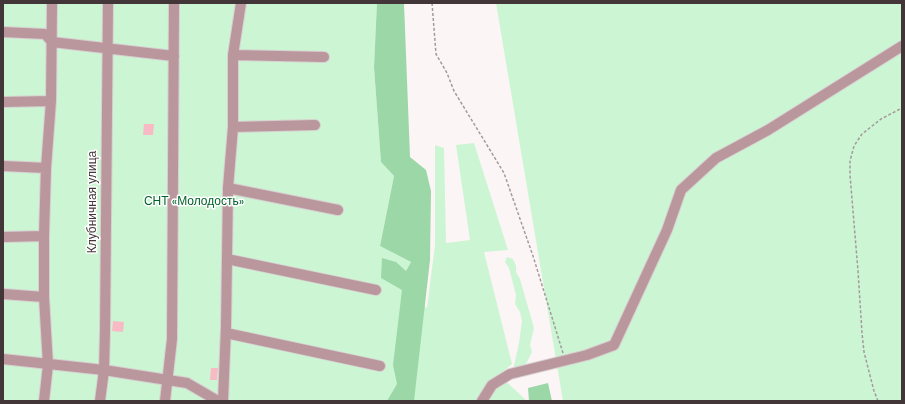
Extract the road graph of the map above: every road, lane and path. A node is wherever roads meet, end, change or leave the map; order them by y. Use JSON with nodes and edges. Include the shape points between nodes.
{"nodes":[{"id":1,"x":52,"y":3,"type":"edge"},
{"id":2,"x":108,"y":3,"type":"edge"},
{"id":3,"x":174,"y":3,"type":"edge"},
{"id":4,"x":240,"y":3,"type":"edge"},
{"id":5,"x":432,"y":3,"type":"edge"},
{"id":6,"x":3,"y":32,"type":"edge"},
{"id":7,"x":52,"y":42,"type":"junction"},
{"id":8,"x":902,"y":46,"type":"edge"},
{"id":9,"x":109,"y":48,"type":"junction"},
{"id":10,"x":233,"y":55,"type":"junction"},
{"id":11,"x":174,"y":56,"type":"junction"},
{"id":12,"x":324,"y":57,"type":"dead end"},
{"id":13,"x":50,"y":101,"type":"junction"},
{"id":14,"x":3,"y":102,"type":"edge"},
{"id":15,"x":902,"y":108,"type":"edge"},
{"id":16,"x":316,"y":126,"type":"dead end"},
{"id":17,"x":233,"y":127,"type":"junction"},
{"id":18,"x":3,"y":166,"type":"edge"},
{"id":19,"x":46,"y":168,"type":"junction"},
{"id":20,"x":228,"y":188,"type":"junction"},
{"id":21,"x":338,"y":210,"type":"dead end"},
{"id":22,"x":44,"y":236,"type":"junction"},
{"id":23,"x":3,"y":237,"type":"edge"},
{"id":24,"x":227,"y":259,"type":"junction"},
{"id":25,"x":376,"y":290,"type":"dead end"},
{"id":26,"x":3,"y":294,"type":"edge"},
{"id":27,"x":44,"y":297,"type":"junction"},
{"id":28,"x":226,"y":333,"type":"junction"},
{"id":29,"x":3,"y":360,"type":"edge"},
{"id":30,"x":565,"y":360,"type":"junction"},
{"id":31,"x":48,"y":365,"type":"junction"},
{"id":32,"x":380,"y":366,"type":"dead end"},
{"id":33,"x":104,"y":370,"type":"junction"},
{"id":34,"x":168,"y":380,"type":"junction"},
{"id":35,"x":44,"y":401,"type":"edge"},
{"id":36,"x":100,"y":401,"type":"edge"},
{"id":37,"x":165,"y":401,"type":"edge"},
{"id":38,"x":218,"y":401,"type":"edge"},
{"id":39,"x":223,"y":401,"type":"edge"},
{"id":40,"x":482,"y":401,"type":"edge"},
{"id":41,"x":878,"y":401,"type":"edge"}],
"edges":[{"from":1,"to":7,"type":"street"},
{"from":2,"to":9,"type":"street","name":"Клубничная улица"},
{"from":3,"to":11,"type":"street"},
{"from":4,"to":10,"type":"street"},
{"from":5,"to":30,"type":"path","via":[[436,54],[454,91],[504,173]]},
{"from":6,"to":7,"type":"street","via":[[45,34]]},
{"from":7,"to":9,"type":"street"},
{"from":7,"to":13,"type":"street"},
{"from":8,"to":30,"type":"street","via":[[768,130],[716,158],[681,190],[667,230],[614,345]]},
{"from":9,"to":11,"type":"street"},
{"from":9,"to":33,"type":"street","name":"Клубничная улица"},
{"from":10,"to":12,"type":"street"},
{"from":10,"to":17,"type":"street"},
{"from":11,"to":34,"type":"street","via":[[172,339]]},
{"from":13,"to":14,"type":"street"},
{"from":13,"to":19,"type":"street"},
{"from":15,"to":41,"type":"path","via":[[881,119],[862,134],[854,146],[850,161],[864,352]]},
{"from":16,"to":17,"type":"street"},
{"from":17,"to":20,"type":"street"},
{"from":18,"to":19,"type":"street"},
{"from":19,"to":22,"type":"street"},
{"from":20,"to":21,"type":"street"},
{"from":20,"to":24,"type":"street"},
{"from":22,"to":23,"type":"street"},
{"from":22,"to":27,"type":"street"},
{"from":24,"to":25,"type":"street"},
{"from":24,"to":28,"type":"street"},
{"from":26,"to":27,"type":"street"},
{"from":27,"to":31,"type":"street"},
{"from":28,"to":32,"type":"street"},
{"from":28,"to":39,"type":"street"},
{"from":29,"to":31,"type":"street"},
{"from":30,"to":40,"type":"street","via":[[510,374],[492,385]]},
{"from":31,"to":33,"type":"street"},
{"from":31,"to":35,"type":"street"},
{"from":33,"to":34,"type":"street"},
{"from":33,"to":36,"type":"street","name":"Клубничная улица"},
{"from":34,"to":37,"type":"street"},
{"from":34,"to":38,"type":"street","via":[[187,383]]}]}
